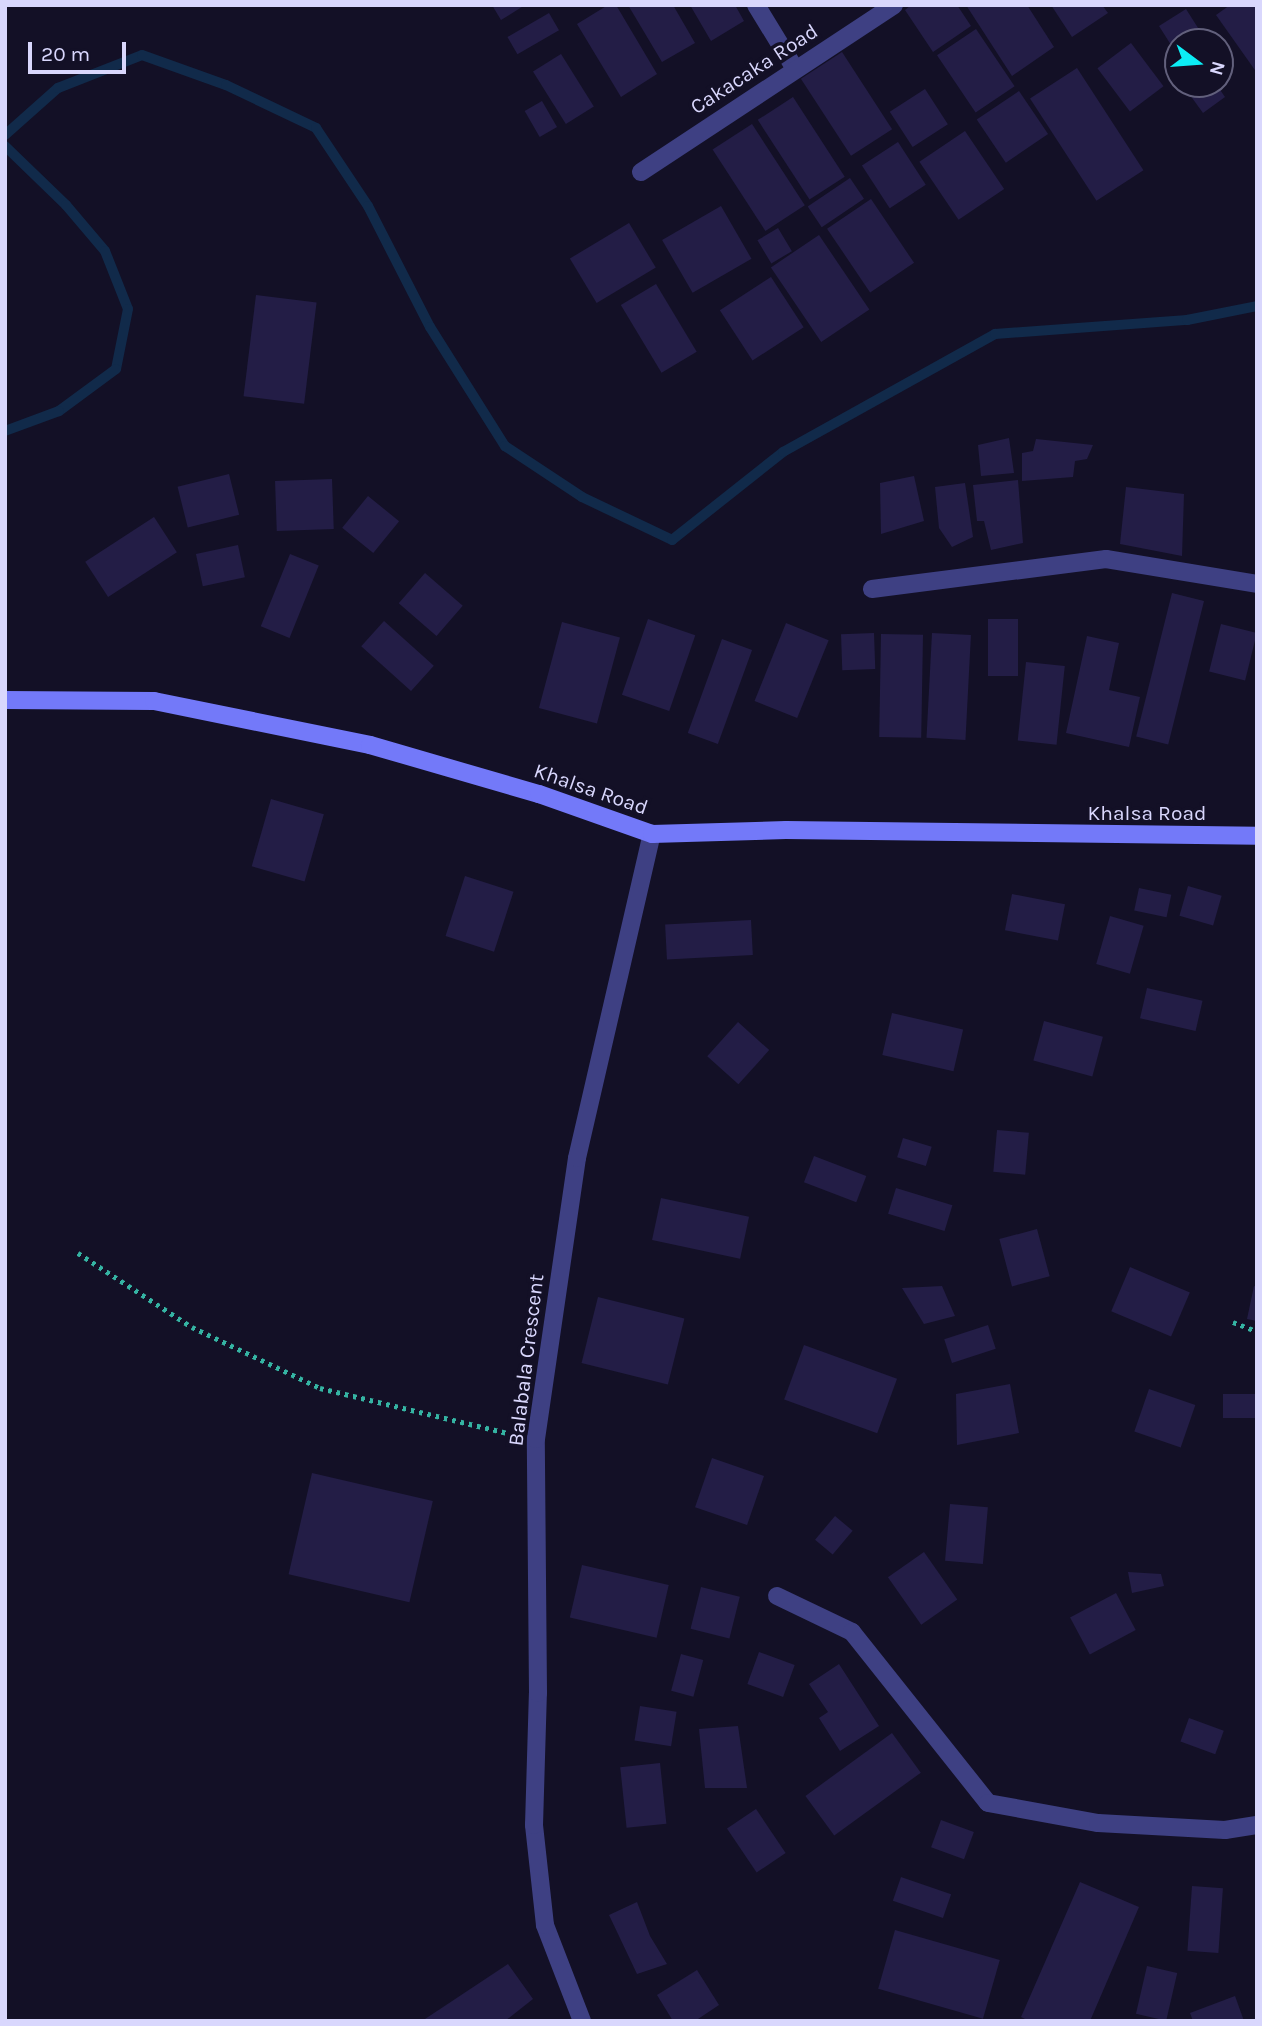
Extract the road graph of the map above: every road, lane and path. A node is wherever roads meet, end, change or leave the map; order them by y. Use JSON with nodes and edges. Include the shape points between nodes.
{"nodes":[{"id":1,"x":756,"y":5,"type":"edge"},
{"id":2,"x":894,"y":5,"type":"edge"},
{"id":3,"x":795,"y":69,"type":"junction"},
{"id":4,"x":641,"y":173,"type":"dead end"},
{"id":5,"x":1257,"y":584,"type":"edge"},
{"id":6,"x":872,"y":589,"type":"dead end"},
{"id":7,"x":5,"y":700,"type":"edge"},
{"id":8,"x":652,"y":834,"type":"junction"},
{"id":9,"x":1257,"y":836,"type":"edge"},
{"id":10,"x":78,"y":1253,"type":"dead end"},
{"id":11,"x":1234,"y":1322,"type":"dead end"},
{"id":12,"x":1257,"y":1331,"type":"edge"},
{"id":13,"x":536,"y":1439,"type":"junction"},
{"id":14,"x":777,"y":1595,"type":"dead end"},
{"id":15,"x":1257,"y":1825,"type":"edge"},
{"id":16,"x":582,"y":2021,"type":"edge"}],
"edges":[{"from":1,"to":3,"type":"street"},
{"from":2,"to":3,"type":"street","name":"Cakacaka Road"},
{"from":3,"to":4,"type":"street","name":"Cakacaka Road"},
{"from":5,"to":6,"type":"street","via":[[1106,559]]},
{"from":7,"to":8,"type":"main road","name":"Khalsa Road","via":[[167,704],[370,746],[539,794]]},
{"from":8,"to":9,"type":"main road","name":"Khalsa Road","via":[[786,830]]},
{"from":8,"to":13,"type":"street","name":"Balabala Crescent","via":[[577,1158]]},
{"from":10,"to":13,"type":"path","via":[[192,1327],[320,1388]]},
{"from":11,"to":12,"type":"path"},
{"from":13,"to":16,"type":"street","name":"Balabala Crescent","via":[[534,1825],[545,1925]]},
{"from":14,"to":15,"type":"street","via":[[852,1632],[988,1803],[1098,1823],[1225,1830]]}]}
